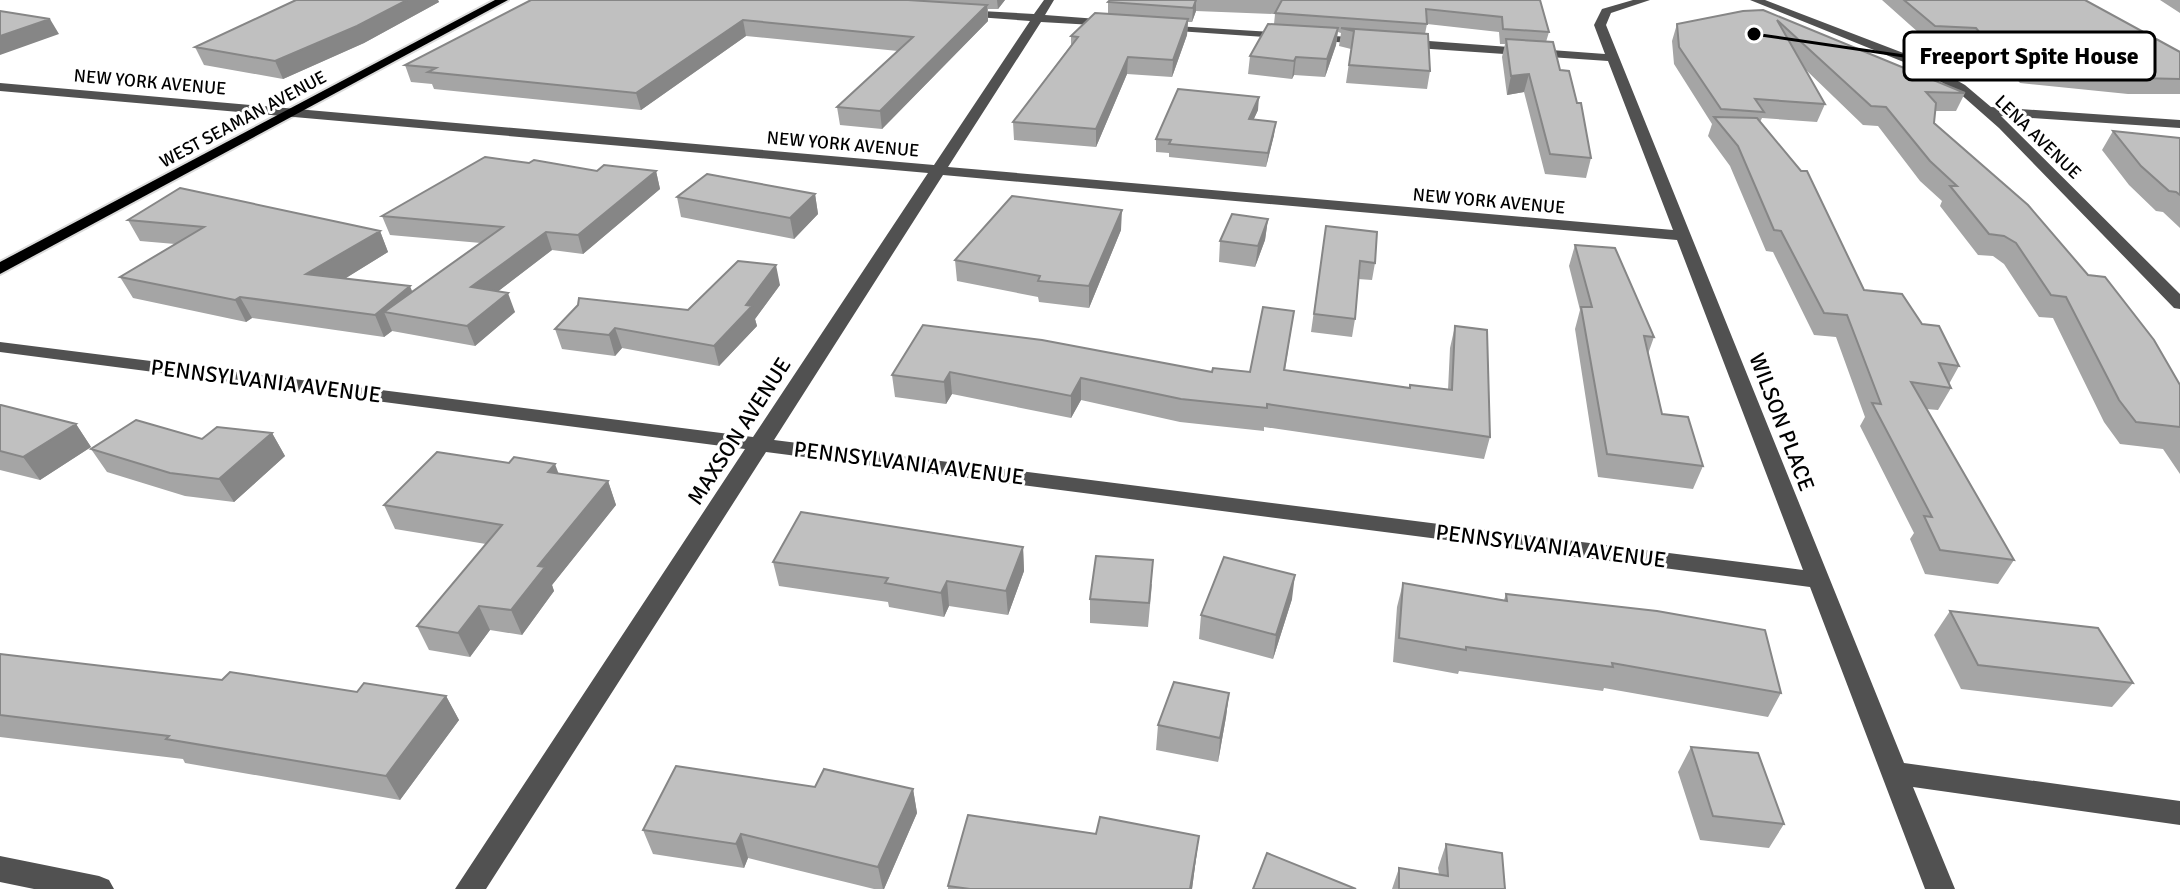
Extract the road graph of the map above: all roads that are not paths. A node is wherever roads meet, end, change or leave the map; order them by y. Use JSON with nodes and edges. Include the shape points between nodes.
{"nodes":[{"id":1,"x":503,"y":0,"type":"edge"},
{"id":2,"x":1049,"y":0,"type":"edge"},
{"id":3,"x":1645,"y":0,"type":"edge"},
{"id":4,"x":1755,"y":0,"type":"edge"},
{"id":5,"x":944,"y":12,"type":"edge"},
{"id":6,"x":1037,"y":18,"type":"junction"},
{"id":7,"x":1131,"y":24,"type":"edge"},
{"id":8,"x":1146,"y":26,"type":"edge"},
{"id":9,"x":1380,"y":42,"type":"edge"},
{"id":10,"x":1395,"y":43,"type":"edge"},
{"id":11,"x":1614,"y":58,"type":"junction"},
{"id":12,"x":0,"y":87,"type":"edge"},
{"id":13,"x":1986,"y":111,"type":"junction"},
{"id":14,"x":291,"y":113,"type":"junction"},
{"id":15,"x":2180,"y":124,"type":"edge"},
{"id":16,"x":938,"y":171,"type":"junction"},
{"id":17,"x":1683,"y":236,"type":"junction"},
{"id":18,"x":0,"y":269,"type":"edge"},
{"id":19,"x":2180,"y":304,"type":"edge"},
{"id":20,"x":0,"y":347,"type":"edge"},
{"id":21,"x":759,"y":444,"type":"junction"},
{"id":22,"x":1817,"y":580,"type":"junction"},
{"id":23,"x":1895,"y":773,"type":"junction"},
{"id":24,"x":2180,"y":813,"type":"edge"},
{"id":25,"x":0,"y":869,"type":"edge"},
{"id":26,"x":99,"y":889,"type":"edge"},
{"id":27,"x":470,"y":889,"type":"edge"},
{"id":28,"x":1940,"y":889,"type":"edge"}],
"edges":[{"from":1,"to":14,"type":"main road","name":"WEST SEAMAN AVENUE"},
{"from":2,"to":6,"type":"street","name":"MAXSON AVENUE"},
{"from":3,"to":11,"type":"street","name":"WILSON PLACE","via":[[1623,4],[1601,17]]},
{"from":4,"to":13,"type":"street","name":"LENA AVENUE","via":[[1915,62],[1961,88]]},
{"from":5,"to":6,"type":"street"},
{"from":6,"to":7,"type":"street"},
{"from":6,"to":16,"type":"street","name":"MAXSON AVENUE"},
{"from":8,"to":9,"type":"street"},
{"from":10,"to":11,"type":"street"},
{"from":11,"to":17,"type":"street","name":"WILSON PLACE"},
{"from":12,"to":14,"type":"street","name":"NEW YORK AVENUE"},
{"from":13,"to":15,"type":"street"},
{"from":13,"to":19,"type":"street","name":"LENA AVENUE"},
{"from":14,"to":16,"type":"street","name":"NEW YORK AVENUE"},
{"from":14,"to":18,"type":"main road","name":"WEST SEAMAN AVENUE"},
{"from":16,"to":17,"type":"street","name":"NEW YORK AVENUE"},
{"from":16,"to":21,"type":"street","name":"MAXSON AVENUE"},
{"from":17,"to":22,"type":"street","name":"WILSON PLACE"},
{"from":20,"to":21,"type":"street","name":"PENNSYLVANIA AVENUE"},
{"from":21,"to":22,"type":"street","name":"PENNSYLVANIA AVENUE"},
{"from":21,"to":27,"type":"street","name":"MAXSON AVENUE"},
{"from":22,"to":23,"type":"street","name":"WILSON PLACE"},
{"from":23,"to":24,"type":"street"},
{"from":23,"to":28,"type":"street","name":"WILSON PLACE"},
{"from":25,"to":26,"type":"street"}]}
